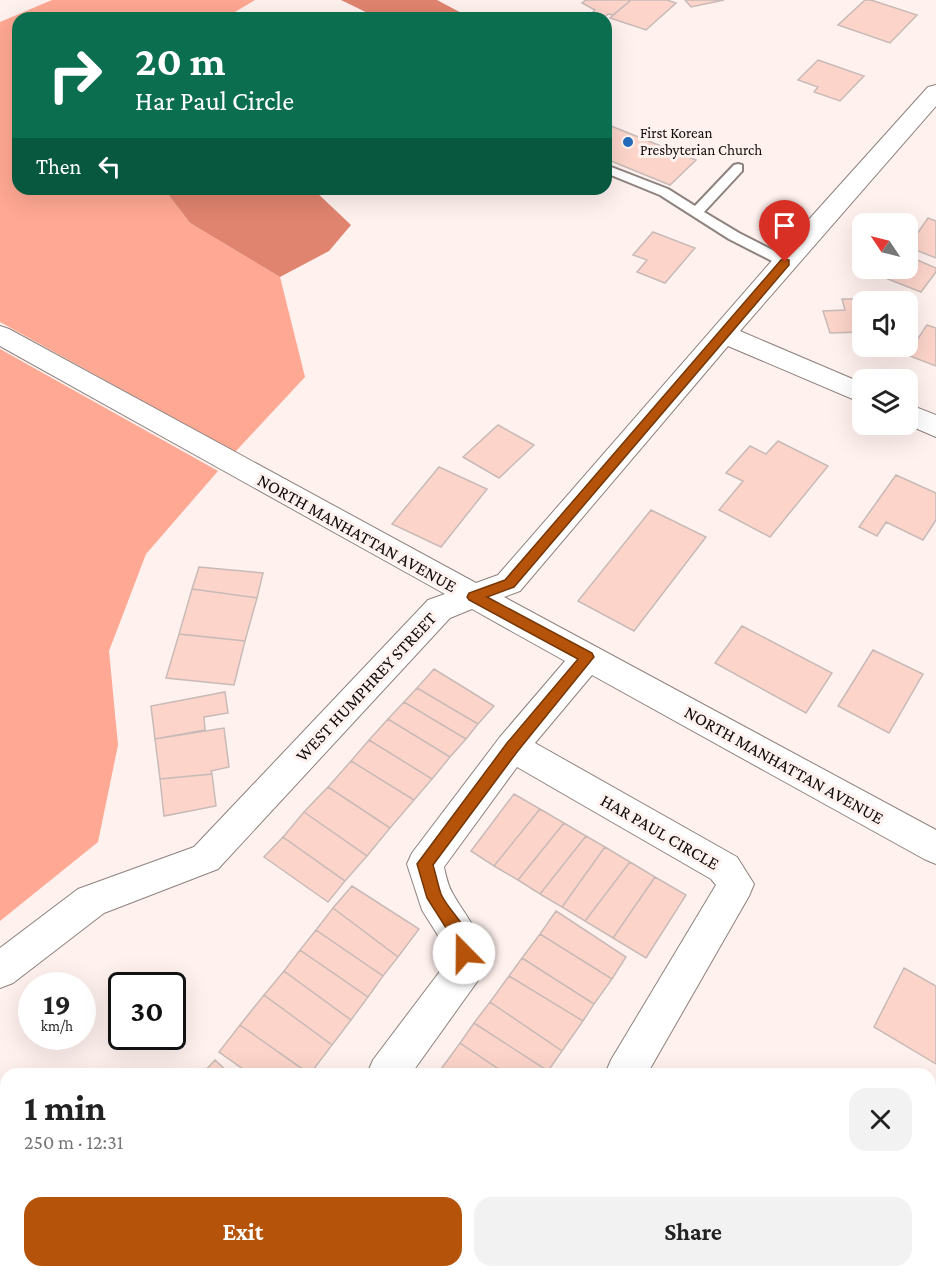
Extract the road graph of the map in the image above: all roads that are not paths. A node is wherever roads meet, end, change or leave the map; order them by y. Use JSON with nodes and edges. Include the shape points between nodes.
{"nodes":[{"id":1,"x":936,"y":92,"type":"edge"},
{"id":2,"x":738,"y":168,"type":"dead end"},
{"id":3,"x":612,"y":171,"type":"edge"},
{"id":4,"x":697,"y":212,"type":"junction"},
{"id":5,"x":785,"y":262,"type":"junction"},
{"id":6,"x":724,"y":334,"type":"junction"},
{"id":7,"x":0,"y":335,"type":"edge"},
{"id":8,"x":852,"y":390,"type":"edge"},
{"id":9,"x":918,"y":419,"type":"edge"},
{"id":10,"x":936,"y":427,"type":"edge"},
{"id":11,"x":474,"y":597,"type":"junction"},
{"id":12,"x":588,"y":657,"type":"junction"},
{"id":13,"x":512,"y":747,"type":"junction"},
{"id":14,"x":936,"y":848,"type":"edge"},
{"id":15,"x":0,"y":970,"type":"edge"},
{"id":16,"x":391,"y":1068,"type":"edge"},
{"id":17,"x":629,"y":1068,"type":"edge"}],
"edges":[{"from":1,"to":5,"type":"street","name":"WEST HUMPHREY STREET"},
{"from":2,"to":4,"type":"lane"},
{"from":3,"to":4,"type":"lane","via":[[664,192]]},
{"from":4,"to":5,"type":"lane"},
{"from":5,"to":6,"type":"street","name":"WEST HUMPHREY STREET"},
{"from":6,"to":8,"type":"street"},
{"from":6,"to":11,"type":"street","name":"WEST HUMPHREY STREET","via":[[509,583]]},
{"from":7,"to":11,"type":"street","name":"NORTH MANHATTAN AVENUE"},
{"from":9,"to":10,"type":"street"},
{"from":11,"to":12,"type":"street","name":"NORTH MANHATTAN AVENUE"},
{"from":11,"to":15,"type":"street","name":"WEST HUMPHREY STREET","via":[[439,609],[206,858],[91,901]]},
{"from":12,"to":13,"type":"street"},
{"from":12,"to":14,"type":"street","name":"NORTH MANHATTAN AVENUE"},
{"from":13,"to":16,"type":"street","via":[[425,864],[435,898],[462,940],[466,966]]},
{"from":13,"to":17,"type":"street","name":"HAR PAUL CIRCLE","via":[[724,868],[736,884]]}]}
